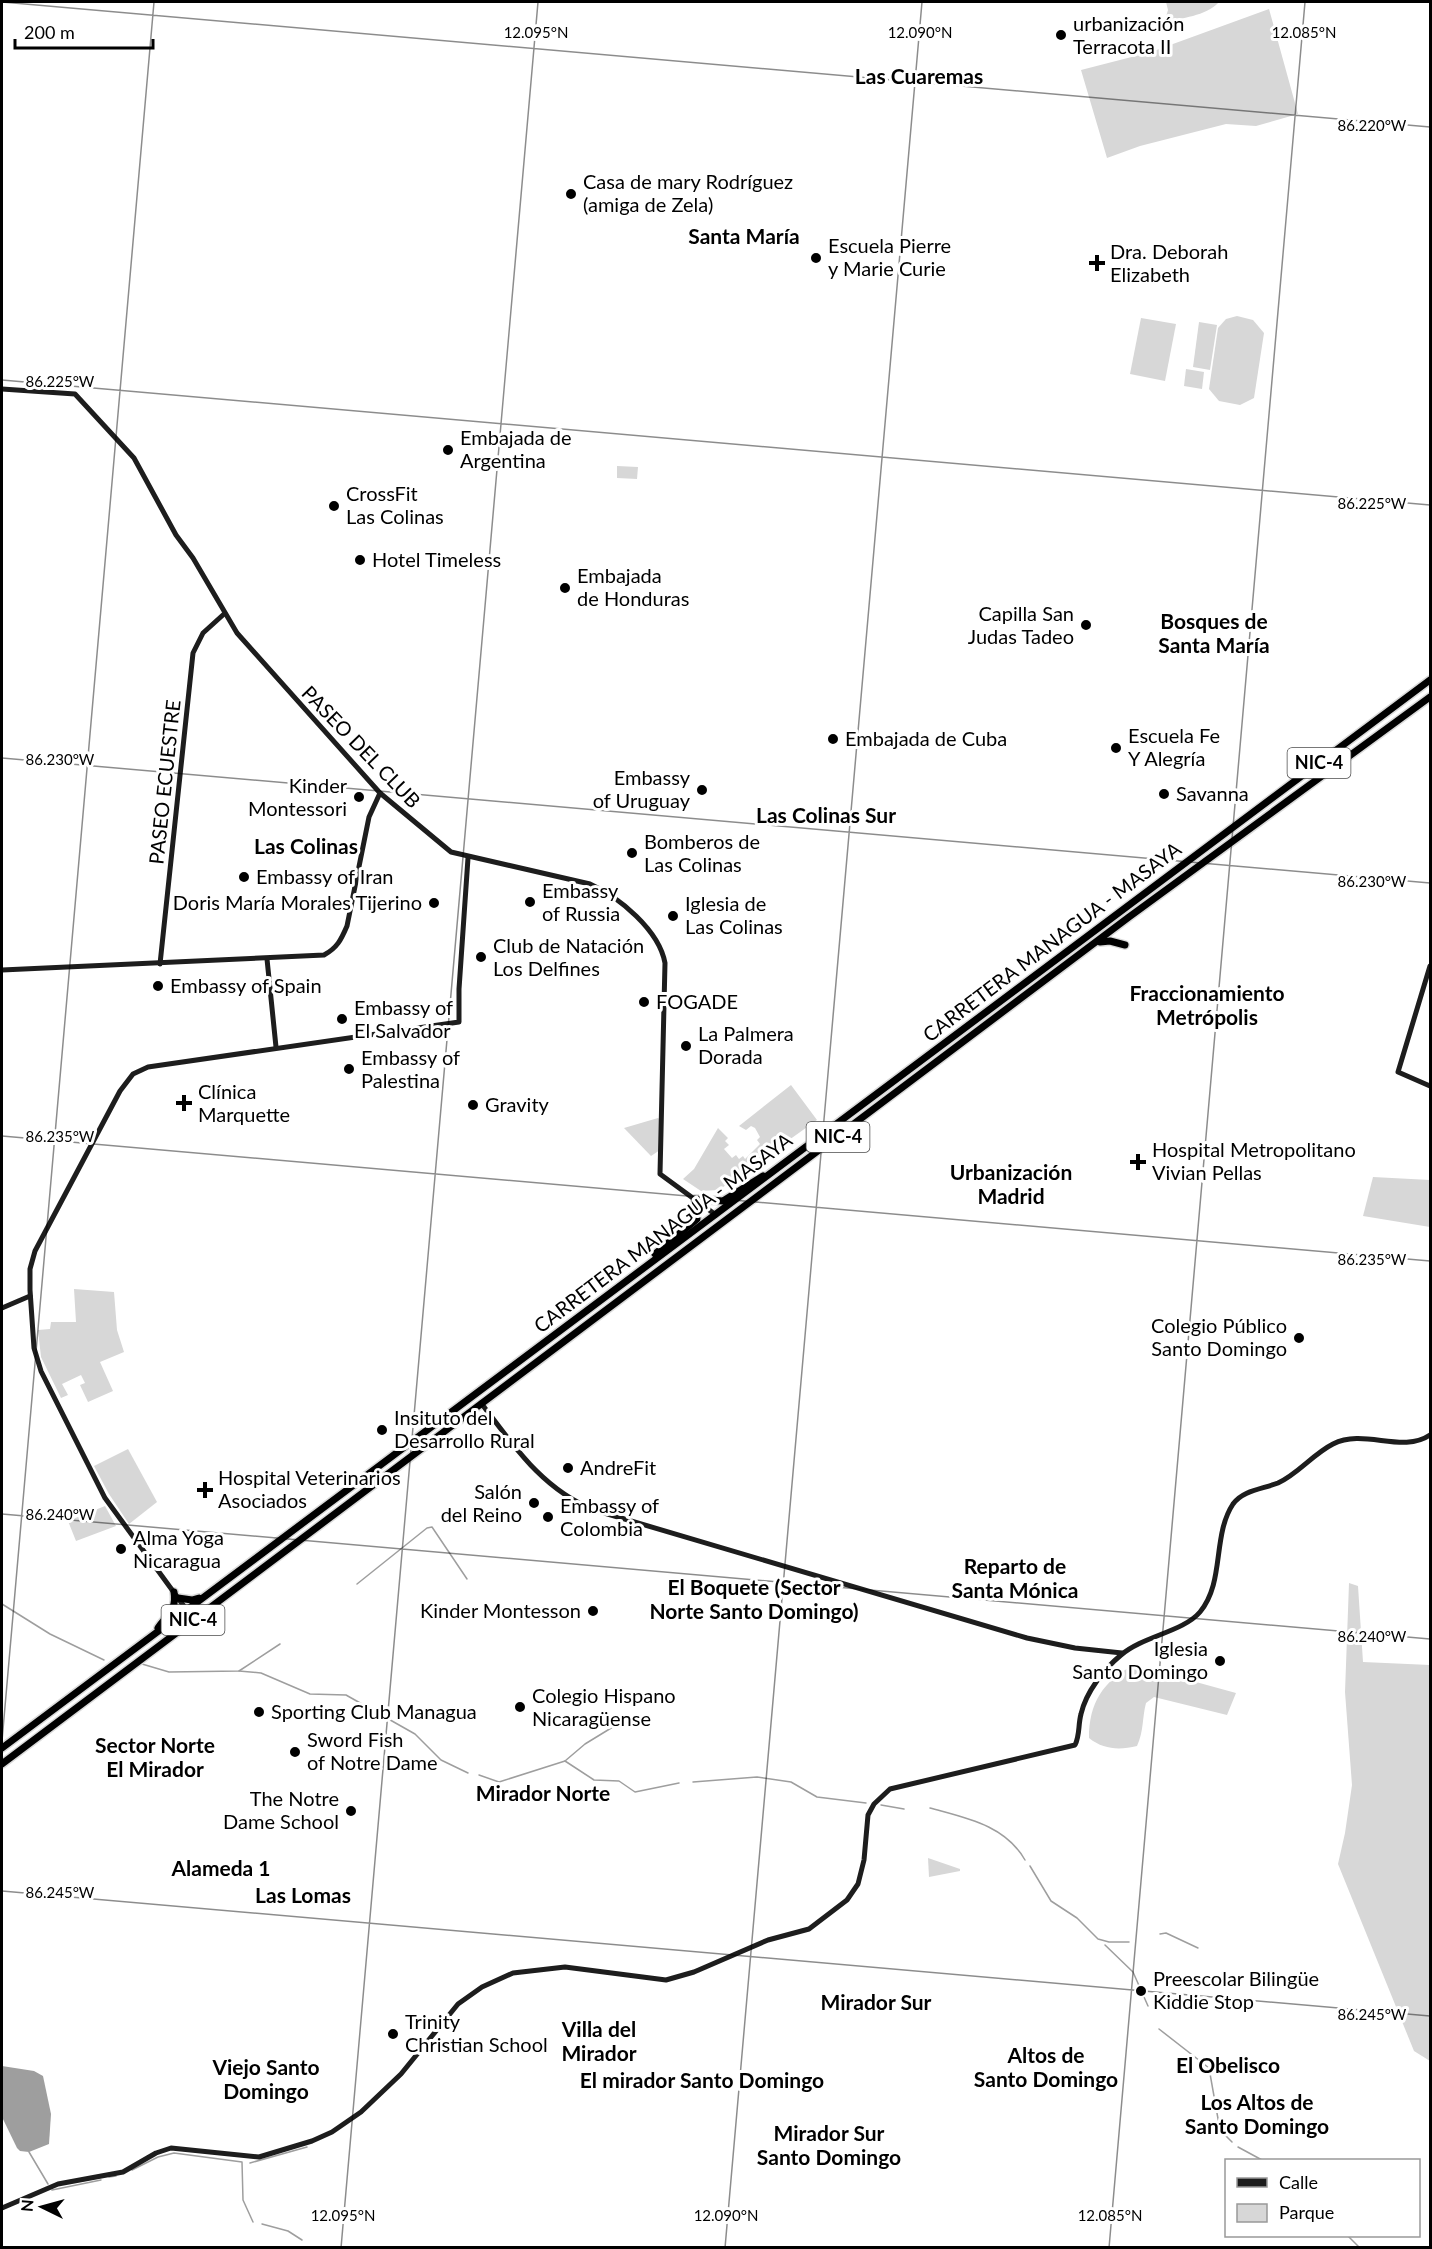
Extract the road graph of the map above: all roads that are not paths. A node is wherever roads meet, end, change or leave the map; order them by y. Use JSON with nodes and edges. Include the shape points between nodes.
{"nodes":[{"id":1,"x":2,"y":389,"type":"edge"},
{"id":2,"x":224,"y":614,"type":"junction"},
{"id":3,"x":1431,"y":680,"type":"edge"},
{"id":4,"x":1431,"y":686,"type":"edge"},
{"id":5,"x":1414,"y":692,"type":"junction"},
{"id":6,"x":1430,"y":698,"type":"edge"},
{"id":7,"x":380,"y":793,"type":"junction"},
{"id":8,"x":1207,"y":847,"type":"junction"},
{"id":9,"x":1215,"y":855,"type":"junction"},
{"id":10,"x":1194,"y":856,"type":"junction"},
{"id":11,"x":468,"y":858,"type":"junction"},
{"id":12,"x":1200,"y":867,"type":"junction"},
{"id":13,"x":1141,"y":896,"type":"junction"},
{"id":14,"x":1120,"y":926,"type":"junction"},
{"id":15,"x":1082,"y":941,"type":"junction"},
{"id":16,"x":1095,"y":944,"type":"junction"},
{"id":17,"x":1125,"y":945,"type":"dead end"},
{"id":18,"x":267,"y":959,"type":"junction"},
{"id":19,"x":160,"y":964,"type":"junction"},
{"id":20,"x":1431,"y":966,"type":"edge"},
{"id":21,"x":2,"y":970,"type":"edge"},
{"id":22,"x":276,"y":1047,"type":"junction"},
{"id":23,"x":1431,"y":1086,"type":"edge"},
{"id":24,"x":772,"y":1173,"type":"junction"},
{"id":25,"x":772,"y":1185,"type":"junction"},
{"id":26,"x":695,"y":1199,"type":"junction"},
{"id":27,"x":716,"y":1215,"type":"junction"},
{"id":28,"x":644,"y":1267,"type":"junction"},
{"id":29,"x":658,"y":1271,"type":"junction"},
{"id":30,"x":30,"y":1296,"type":"junction"},
{"id":31,"x":2,"y":1308,"type":"edge"},
{"id":32,"x":481,"y":1403,"type":"junction"},
{"id":33,"x":1431,"y":1435,"type":"edge"},
{"id":34,"x":418,"y":1436,"type":"junction"},
{"id":35,"x":385,"y":1475,"type":"junction"},
{"id":36,"x":343,"y":1493,"type":"junction"},
{"id":37,"x":233,"y":1589,"type":"junction"},
{"id":38,"x":176,"y":1595,"type":"junction"},
{"id":39,"x":204,"y":1596,"type":"junction"},
{"id":40,"x":186,"y":1609,"type":"junction"},
{"id":41,"x":154,"y":1634,"type":"junction"},
{"id":42,"x":150,"y":1652,"type":"junction"},
{"id":43,"x":1122,"y":1653,"type":"junction"},
{"id":44,"x":2,"y":1748,"type":"edge"},
{"id":45,"x":2,"y":1764,"type":"edge"},
{"id":46,"x":2,"y":2208,"type":"edge"}],
"edges":[{"from":1,"to":2,"type":"street","name":"PASEO DEL CLUB","via":[[75,394],[134,458]]},
{"from":2,"to":7,"type":"street","name":"PASEO DEL CLUB","via":[[259,660]]},
{"from":2,"to":19,"type":"street","name":"PASEO ECUESTRE","via":[[203,633],[194,653]]},
{"from":3,"to":5,"type":"highway","name":"CARRETERA MANAGUA - MASAYA","number":"NIC-4"},
{"from":4,"to":5,"type":"highway"},
{"from":5,"to":8,"type":"highway","name":"CARRETERA MANAGUA - MASAYA","number":"NIC-4"},
{"from":6,"to":9,"type":"highway","name":"CARRETERA MANAGUA - MASAYA","number":"NIC-4"},
{"from":7,"to":11,"type":"street","name":"PASEO DEL CLUB","via":[[441,846]]},
{"from":7,"to":18,"type":"street","via":[[369,818],[341,942],[324,955]]},
{"from":8,"to":9,"type":"highway","via":[[1207,854]]},
{"from":8,"to":10,"type":"highway","name":"CARRETERA MANAGUA - MASAYA","number":"NIC-4"},
{"from":9,"to":12,"type":"highway","name":"CARRETERA MANAGUA - MASAYA","number":"NIC-4"},
{"from":10,"to":12,"type":"highway","via":[[1202,858]]},
{"from":10,"to":13,"type":"highway","name":"CARRETERA MANAGUA - MASAYA","number":"NIC-4"},
{"from":11,"to":22,"type":"street","via":[[459,1022]]},
{"from":11,"to":26,"type":"street","name":"PASEO DEL CLUB","via":[[590,884],[638,920],[658,943],[665,963],[660,1174]]},
{"from":12,"to":14,"type":"highway","name":"CARRETERA MANAGUA - MASAYA","number":"NIC-4"},
{"from":13,"to":14,"type":"highway","via":[[1127,910]]},
{"from":13,"to":15,"type":"highway","name":"CARRETERA MANAGUA - MASAYA","number":"NIC-4"},
{"from":14,"to":15,"type":"highway","via":[[1112,925]]},
{"from":14,"to":16,"type":"highway","name":"CARRETERA MANAGUA - MASAYA","number":"NIC-4"},
{"from":15,"to":24,"type":"highway","name":"CARRETERA MANAGUA - MASAYA","number":"NIC-4"},
{"from":16,"to":17,"type":"highway","via":[[1110,940]]},
{"from":16,"to":25,"type":"highway","name":"CARRETERA MANAGUA - MASAYA","number":"NIC-4"},
{"from":18,"to":19,"type":"street"},
{"from":18,"to":22,"type":"street"},
{"from":19,"to":21,"type":"street"},
{"from":20,"to":23,"type":"street","via":[[1398,1072]]},
{"from":22,"to":30,"type":"street","via":[[148,1067],[133,1074],[120,1091],[35,1251]]},
{"from":24,"to":26,"type":"highway","via":[[723,1201]]},
{"from":24,"to":27,"type":"highway","name":"CARRETERA MANAGUA - MASAYA","number":"NIC-4"},
{"from":25,"to":27,"type":"highway","via":[[725,1216]]},
{"from":25,"to":29,"type":"highway","name":"CARRETERA MANAGUA - MASAYA","number":"NIC-4"},
{"from":26,"to":27,"type":"street"},
{"from":26,"to":28,"type":"highway","via":[[697,1219]]},
{"from":27,"to":28,"type":"highway","name":"CARRETERA MANAGUA - MASAYA","number":"NIC-4"},
{"from":27,"to":29,"type":"highway","via":[[714,1223]]},
{"from":28,"to":34,"type":"highway","name":"CARRETERA MANAGUA - MASAYA","number":"NIC-4"},
{"from":29,"to":32,"type":"highway","name":"CARRETERA MANAGUA - MASAYA","number":"NIC-4"},
{"from":30,"to":31,"type":"street"},
{"from":30,"to":38,"type":"street","via":[[34,1348],[41,1371],[105,1498]]},
{"from":32,"to":35,"type":"highway","name":"CARRETERA MANAGUA - MASAYA","number":"NIC-4"},
{"from":32,"to":43,"type":"street","via":[[527,1462],[549,1484],[581,1504],[1027,1638]]},
{"from":33,"to":43,"type":"street","via":[[1413,1441],[1355,1437],[1335,1443],[1283,1480],[1238,1498],[1226,1521],[1209,1598],[1200,1612],[1190,1621]]},
{"from":34,"to":35,"type":"highway"},
{"from":34,"to":36,"type":"highway","name":"CARRETERA MANAGUA - MASAYA","number":"NIC-4"},
{"from":35,"to":36,"type":"highway"},
{"from":35,"to":37,"type":"highway","name":"CARRETERA MANAGUA - MASAYA","number":"NIC-4"},
{"from":36,"to":39,"type":"highway","name":"CARRETERA MANAGUA - MASAYA","number":"NIC-4"},
{"from":37,"to":40,"type":"highway","via":[[196,1612]]},
{"from":37,"to":42,"type":"highway","name":"CARRETERA MANAGUA - MASAYA","number":"NIC-4"},
{"from":38,"to":39,"type":"highway","via":[[192,1600]]},
{"from":38,"to":40,"type":"street"},
{"from":38,"to":41,"type":"highway","via":[[174,1611]]},
{"from":39,"to":40,"type":"highway","name":"CARRETERA MANAGUA - MASAYA","number":"NIC-4"},
{"from":40,"to":41,"type":"highway","name":"CARRETERA MANAGUA - MASAYA","number":"NIC-4"},
{"from":40,"to":42,"type":"highway","via":[[184,1621],[156,1642]]},
{"from":41,"to":44,"type":"highway","name":"CARRETERA MANAGUA - MASAYA","number":"NIC-4"},
{"from":42,"to":45,"type":"highway","name":"CARRETERA MANAGUA - MASAYA","number":"NIC-4"},
{"from":43,"to":46,"type":"street","via":[[1087,1698],[1078,1738],[1071,1747],[907,1783],[881,1795],[868,1815],[858,1884],[847,1900],[810,1929],[768,1940],[666,1980],[565,1967],[513,1973],[482,1987],[458,2004],[401,2074],[361,2112],[332,2132],[259,2157],[171,2148],[123,2172],[58,2184]]}]}
